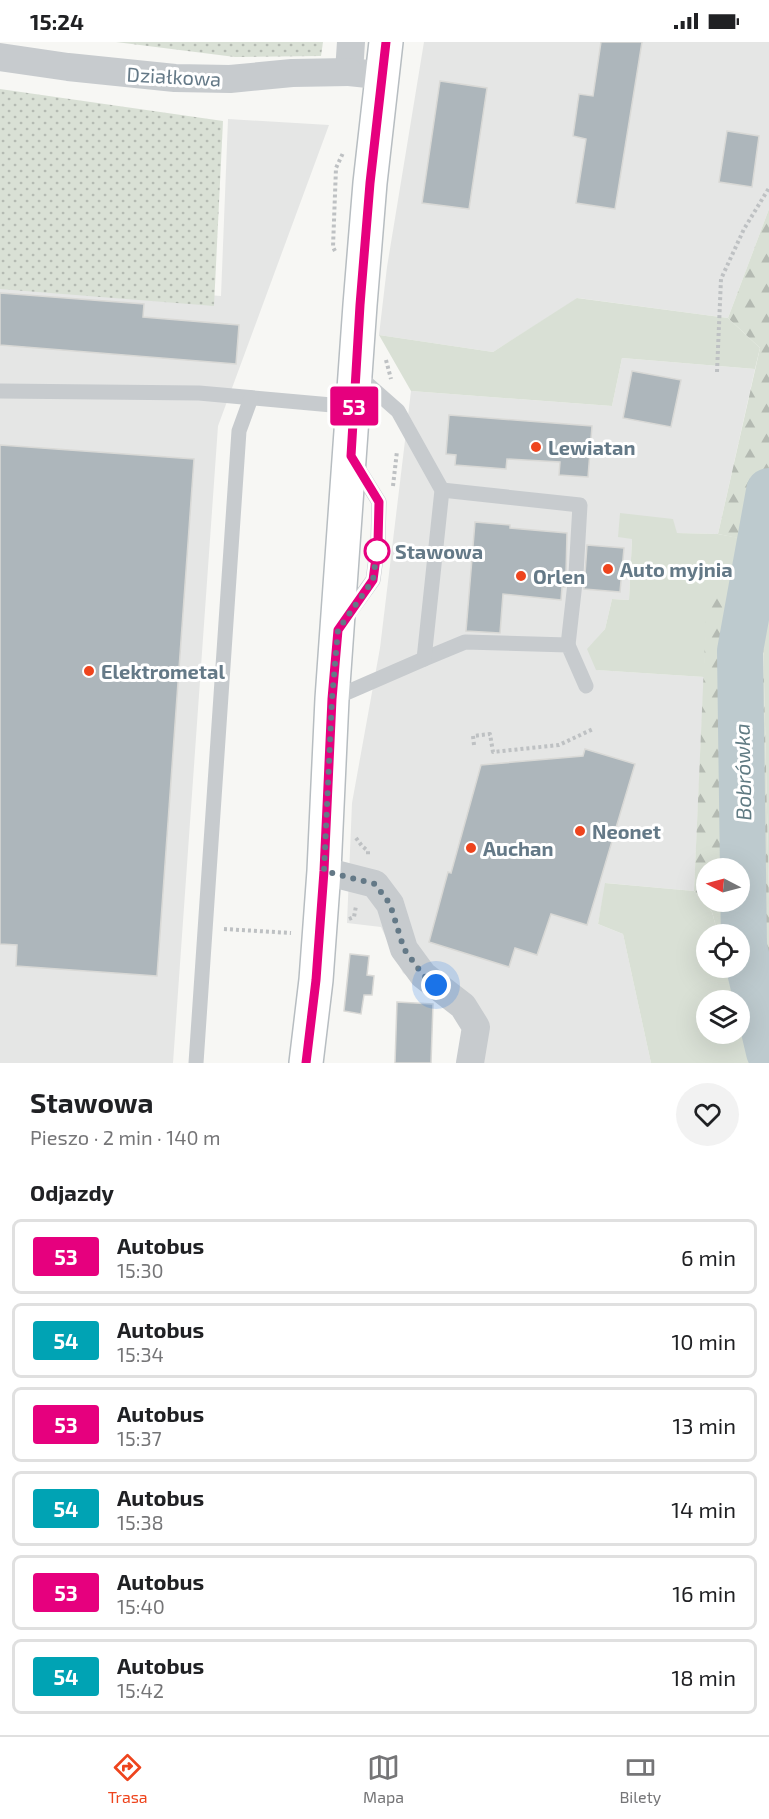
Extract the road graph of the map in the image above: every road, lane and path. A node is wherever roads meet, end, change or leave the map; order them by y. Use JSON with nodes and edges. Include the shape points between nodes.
{"nodes":[{"id":1,"x":351,"y":42,"type":"edge"},
{"id":2,"x":386,"y":42,"type":"edge"},
{"id":3,"x":0,"y":57,"type":"edge"},
{"id":4,"x":349,"y":72,"type":"junction"},
{"id":5,"x":382,"y":76,"type":"junction"},
{"id":6,"x":769,"y":188,"type":"edge"},
{"id":7,"x":717,"y":372,"type":"dead end"},
{"id":8,"x":356,"y":374,"type":"junction"},
{"id":9,"x":0,"y":391,"type":"edge"},
{"id":10,"x":250,"y":398,"type":"junction"},
{"id":11,"x":354,"y":407,"type":"junction"},
{"id":12,"x":442,"y":490,"type":"junction"},
{"id":13,"x":568,"y":645,"type":"junction"},
{"id":14,"x":424,"y":659,"type":"junction"},
{"id":15,"x":586,"y":686,"type":"dead end"},
{"id":16,"x":332,"y":699,"type":"junction"},
{"id":17,"x":593,"y":729,"type":"dead end"},
{"id":18,"x":474,"y":745,"type":"dead end"},
{"id":19,"x":324,"y":871,"type":"junction"},
{"id":20,"x":205,"y":927,"type":"junction"},
{"id":21,"x":299,"y":934,"type":"dead end"},
{"id":22,"x":196,"y":1063,"type":"edge"},
{"id":23,"x":306,"y":1063,"type":"edge"},
{"id":24,"x":470,"y":1063,"type":"edge"}],
"edges":[{"from":1,"to":4,"type":"street"},
{"from":2,"to":5,"type":"street"},
{"from":3,"to":4,"type":"street","name":"Działkowa","via":[[175,78]]},
{"from":4,"to":5,"type":"street","name":"Działkowa"},
{"from":5,"to":8,"type":"street"},
{"from":6,"to":7,"type":"path","via":[[721,279]]},
{"from":8,"to":11,"type":"street"},
{"from":8,"to":12,"type":"lane","via":[[398,411]]},
{"from":9,"to":10,"type":"lane","via":[[199,393]]},
{"from":10,"to":11,"type":"lane"},
{"from":10,"to":20,"type":"lane","via":[[239,431]]},
{"from":11,"to":16,"type":"street"},
{"from":12,"to":13,"type":"lane","via":[[580,505]]},
{"from":12,"to":14,"type":"lane"},
{"from":13,"to":14,"type":"lane","via":[[465,642]]},
{"from":13,"to":15,"type":"lane"},
{"from":14,"to":16,"type":"lane"},
{"from":16,"to":19,"type":"street"},
{"from":17,"to":18,"type":"path","via":[[559,745],[493,752],[490,734],[473,736]]},
{"from":19,"to":23,"type":"street"},
{"from":19,"to":24,"type":"street","via":[[375,884],[390,904],[404,949],[423,975],[463,1006],[476,1027]]},
{"from":20,"to":21,"type":"path"},
{"from":20,"to":22,"type":"lane"}]}
